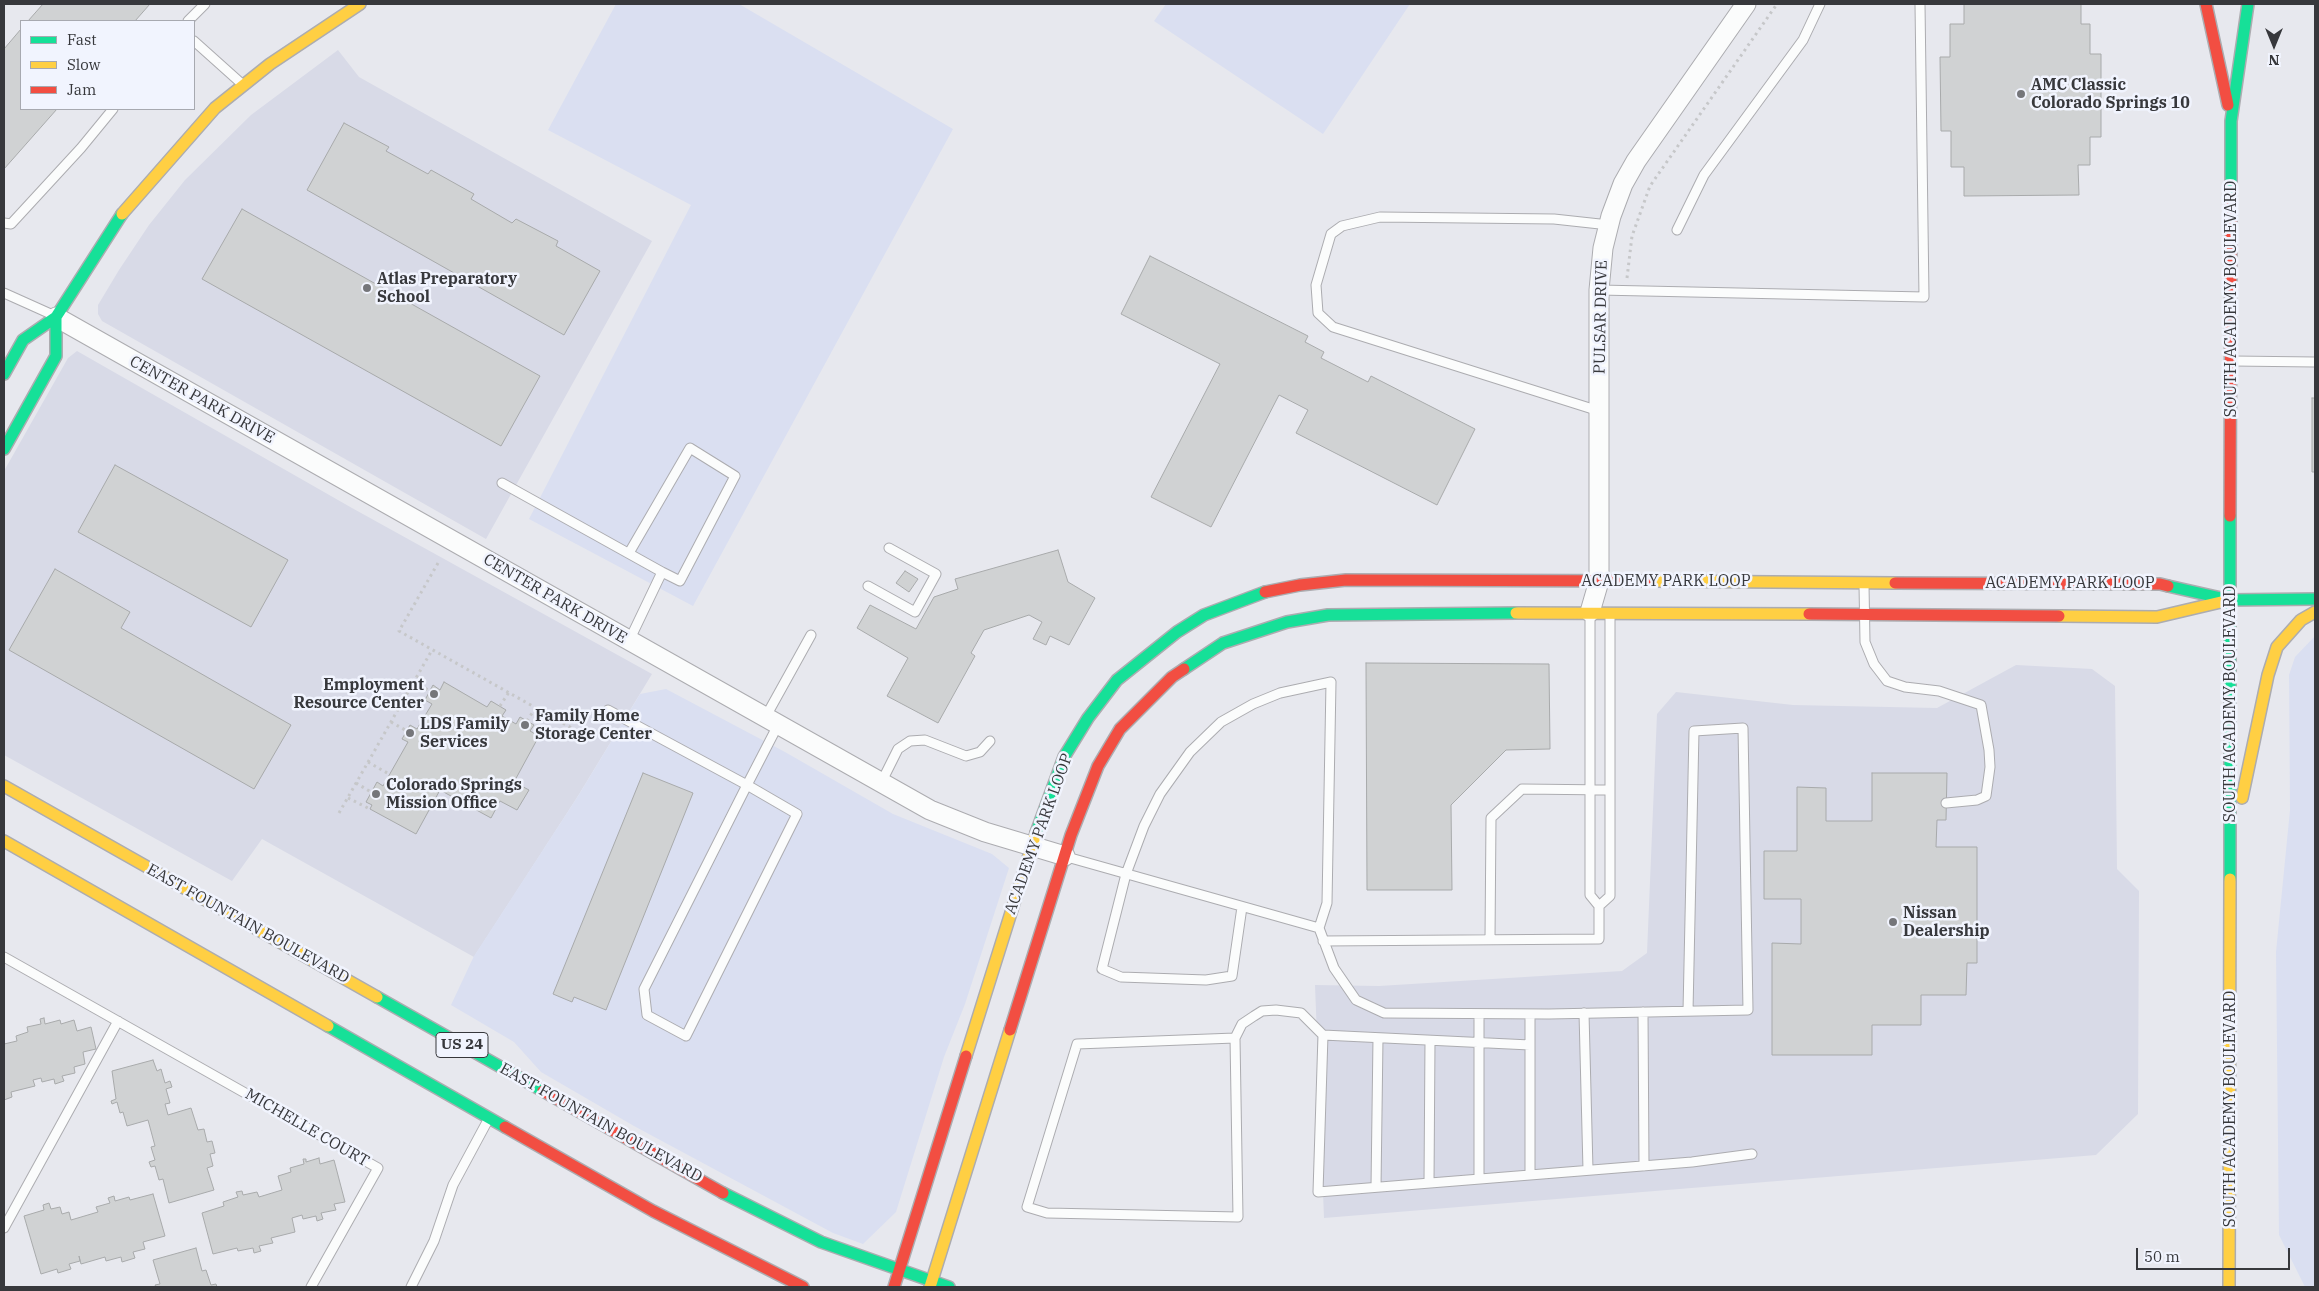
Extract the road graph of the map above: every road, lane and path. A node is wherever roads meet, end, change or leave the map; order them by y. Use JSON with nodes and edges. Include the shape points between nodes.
{"nodes":[{"id":1,"x":205,"y":4,"type":"edge"},
{"id":2,"x":360,"y":4,"type":"edge"},
{"id":3,"x":1746,"y":4,"type":"edge"},
{"id":4,"x":1777,"y":4,"type":"edge"},
{"id":5,"x":1820,"y":4,"type":"edge"},
{"id":6,"x":1920,"y":4,"type":"edge"},
{"id":7,"x":2206,"y":4,"type":"edge"},
{"id":8,"x":2248,"y":4,"type":"edge"},
{"id":9,"x":189,"y":20,"type":"edge"},
{"id":10,"x":195,"y":42,"type":"edge"},
{"id":11,"x":243,"y":85,"type":"junction"},
{"id":12,"x":112,"y":110,"type":"edge"},
{"id":13,"x":2231,"y":120,"type":"junction"},
{"id":14,"x":4,"y":223,"type":"edge"},
{"id":15,"x":1608,"y":225,"type":"junction"},
{"id":16,"x":1677,"y":230,"type":"dead end"},
{"id":17,"x":1600,"y":290,"type":"junction"},
{"id":18,"x":1625,"y":290,"type":"junction"},
{"id":19,"x":4,"y":293,"type":"edge"},
{"id":20,"x":56,"y":317,"type":"junction"},
{"id":21,"x":2231,"y":361,"type":"junction"},
{"id":22,"x":2315,"y":362,"type":"edge"},
{"id":23,"x":4,"y":374,"type":"edge"},
{"id":24,"x":1600,"y":411,"type":"junction"},
{"id":25,"x":4,"y":449,"type":"edge"},
{"id":26,"x":502,"y":483,"type":"dead end"},
{"id":27,"x":889,"y":548,"type":"dead end"},
{"id":28,"x":629,"y":553,"type":"junction"},
{"id":29,"x":438,"y":563,"type":"dead end"},
{"id":30,"x":662,"y":572,"type":"junction"},
{"id":31,"x":1599,"y":581,"type":"junction"},
{"id":32,"x":1864,"y":582,"type":"junction"},
{"id":33,"x":868,"y":586,"type":"dead end"},
{"id":34,"x":2315,"y":599,"type":"edge"},
{"id":35,"x":2230,"y":600,"type":"junction"},
{"id":36,"x":1590,"y":612,"type":"junction"},
{"id":37,"x":1610,"y":612,"type":"junction"},
{"id":38,"x":2315,"y":612,"type":"edge"},
{"id":39,"x":1863,"y":614,"type":"junction"},
{"id":40,"x":811,"y":634,"type":"dead end"},
{"id":41,"x":629,"y":641,"type":"junction"},
{"id":42,"x":432,"y":650,"type":"junction"},
{"id":43,"x":414,"y":682,"type":"junction"},
{"id":44,"x":430,"y":691,"type":"dead end"},
{"id":45,"x":509,"y":692,"type":"junction"},
{"id":46,"x":500,"y":706,"type":"dead end"},
{"id":47,"x":536,"y":707,"type":"junction"},
{"id":48,"x":608,"y":710,"type":"dead end"},
{"id":49,"x":527,"y":721,"type":"dead end"},
{"id":50,"x":391,"y":722,"type":"junction"},
{"id":51,"x":771,"y":722,"type":"junction"},
{"id":52,"x":407,"y":731,"type":"dead end"},
{"id":53,"x":586,"y":736,"type":"dead end"},
{"id":54,"x":990,"y":741,"type":"dead end"},
{"id":55,"x":368,"y":762,"type":"junction"},
{"id":56,"x":389,"y":774,"type":"dead end"},
{"id":57,"x":356,"y":783,"type":"junction"},
{"id":58,"x":881,"y":783,"type":"junction"},
{"id":59,"x":747,"y":785,"type":"junction"},
{"id":60,"x":4,"y":786,"type":"edge"},
{"id":61,"x":1590,"y":789,"type":"junction"},
{"id":62,"x":1610,"y":790,"type":"junction"},
{"id":63,"x":371,"y":792,"type":"dead end"},
{"id":64,"x":348,"y":798,"type":"junction"},
{"id":65,"x":1946,"y":802,"type":"dead end"},
{"id":66,"x":370,"y":809,"type":"dead end"},
{"id":67,"x":339,"y":814,"type":"dead end"},
{"id":68,"x":4,"y":841,"type":"edge"},
{"id":69,"x":1031,"y":847,"type":"junction"},
{"id":70,"x":1064,"y":856,"type":"junction"},
{"id":71,"x":2230,"y":856,"type":"junction"},
{"id":72,"x":1126,"y":874,"type":"junction"},
{"id":73,"x":1242,"y":906,"type":"junction"},
{"id":74,"x":1599,"y":906,"type":"junction"},
{"id":75,"x":1319,"y":928,"type":"junction"},
{"id":76,"x":1490,"y":939,"type":"junction"},
{"id":77,"x":1323,"y":941,"type":"junction"},
{"id":78,"x":4,"y":957,"type":"edge"},
{"id":79,"x":1688,"y":1011,"type":"junction"},
{"id":80,"x":1643,"y":1012,"type":"junction"},
{"id":81,"x":1584,"y":1013,"type":"junction"},
{"id":82,"x":1479,"y":1014,"type":"junction"},
{"id":83,"x":1530,"y":1014,"type":"junction"},
{"id":84,"x":118,"y":1021,"type":"junction"},
{"id":85,"x":1323,"y":1035,"type":"junction"},
{"id":86,"x":1235,"y":1038,"type":"junction"},
{"id":87,"x":1378,"y":1038,"type":"junction"},
{"id":88,"x":1430,"y":1041,"type":"junction"},
{"id":89,"x":1479,"y":1043,"type":"junction"},
{"id":90,"x":1530,"y":1045,"type":"junction"},
{"id":91,"x":489,"y":1118,"type":"junction"},
{"id":92,"x":1752,"y":1154,"type":"dead end"},
{"id":93,"x":1644,"y":1166,"type":"junction"},
{"id":94,"x":1588,"y":1170,"type":"junction"},
{"id":95,"x":1530,"y":1174,"type":"junction"},
{"id":96,"x":1479,"y":1178,"type":"junction"},
{"id":97,"x":1430,"y":1182,"type":"junction"},
{"id":98,"x":1376,"y":1187,"type":"junction"},
{"id":99,"x":4,"y":1228,"type":"edge"},
{"id":100,"x":898,"y":1271,"type":"junction"},
{"id":101,"x":931,"y":1284,"type":"edge"},
{"id":102,"x":312,"y":1287,"type":"edge"},
{"id":103,"x":411,"y":1287,"type":"edge"},
{"id":104,"x":803,"y":1287,"type":"edge"},
{"id":105,"x":894,"y":1287,"type":"edge"},
{"id":106,"x":948,"y":1287,"type":"edge"},
{"id":107,"x":2229,"y":1287,"type":"edge"}],
"edges":[{"from":1,"to":9,"type":"lane"},
{"from":2,"to":11,"type":"main road"},
{"from":3,"to":15,"type":"street","name":"PULSAR DRIVE","via":[[1636,161],[1623,184]]},
{"from":4,"to":18,"type":"path","via":[[1650,186],[1632,236]]},
{"from":5,"to":16,"type":"lane","via":[[1803,40],[1704,175]]},
{"from":6,"to":18,"type":"lane","via":[[1924,297]]},
{"from":7,"to":13,"type":"main road","name":"SOUTH ACADEMY BOULEVARD"},
{"from":8,"to":13,"type":"main road","name":"SOUTH ACADEMY BOULEVARD"},
{"from":10,"to":11,"type":"lane"},
{"from":11,"to":20,"type":"main road","via":[[215,108],[128,205]]},
{"from":12,"to":14,"type":"lane","via":[[82,148],[11,224]]},
{"from":13,"to":21,"type":"main road","name":"SOUTH ACADEMY BOULEVARD"},
{"from":15,"to":17,"type":"street","name":"PULSAR DRIVE"},
{"from":15,"to":24,"type":"lane","via":[[1554,220],[1380,217],[1342,226],[1331,234],[1316,285],[1318,313],[1333,327]]},
{"from":17,"to":18,"type":"lane"},
{"from":17,"to":24,"type":"street","name":"PULSAR DRIVE"},
{"from":19,"to":20,"type":"lane"},
{"from":20,"to":23,"type":"main road","via":[[23,340]]},
{"from":20,"to":25,"type":"main road","via":[[56,356]]},
{"from":20,"to":41,"type":"street","name":"CENTER PARK DRIVE"},
{"from":21,"to":22,"type":"lane"},
{"from":21,"to":35,"type":"main road","name":"SOUTH ACADEMY BOULEVARD"},
{"from":24,"to":31,"type":"street","name":"PULSAR DRIVE"},
{"from":26,"to":28,"type":"lane"},
{"from":27,"to":33,"type":"lane","via":[[936,574],[915,612]]},
{"from":28,"to":30,"type":"lane"},
{"from":28,"to":30,"type":"lane","via":[[690,448],[735,476],[680,581]]},
{"from":29,"to":42,"type":"path","via":[[399,631]]},
{"from":30,"to":41,"type":"lane"},
{"from":31,"to":32,"type":"main road","name":"ACADEMY PARK LOOP"},
{"from":31,"to":36,"type":"street","name":"PULSAR DRIVE"},
{"from":31,"to":37,"type":"street","name":"PULSAR DRIVE"},
{"from":31,"to":69,"type":"main road","name":"ACADEMY PARK LOOP","via":[[1346,580],[1300,584],[1265,592],[1204,615],[1177,632],[1117,680],[1088,718],[1064,757]]},
{"from":32,"to":35,"type":"main road","name":"ACADEMY PARK LOOP","via":[[2160,584]]},
{"from":32,"to":39,"type":"lane"},
{"from":34,"to":35,"type":"main road"},
{"from":35,"to":39,"type":"main road","name":"ACADEMY PARK LOOP","via":[[2157,617]]},
{"from":35,"to":71,"type":"main road","name":"SOUTH ACADEMY BOULEVARD"},
{"from":36,"to":37,"type":"main road","name":"ACADEMY PARK LOOP"},
{"from":36,"to":61,"type":"lane"},
{"from":36,"to":70,"type":"main road","name":"ACADEMY PARK LOOP","via":[[1328,615],[1287,622],[1223,643],[1172,677],[1120,729],[1098,766]]},
{"from":37,"to":39,"type":"main road","name":"ACADEMY PARK LOOP"},
{"from":37,"to":62,"type":"lane"},
{"from":38,"to":71,"type":"main road","via":[[2301,620],[2277,647],[2268,675]]},
{"from":39,"to":65,"type":"lane","via":[[1865,642],[1874,664],[1887,681],[1939,691],[1981,705],[1990,767],[1986,796],[1977,800]]},
{"from":40,"to":51,"type":"lane"},
{"from":41,"to":51,"type":"street","name":"CENTER PARK DRIVE"},
{"from":42,"to":43,"type":"path"},
{"from":42,"to":45,"type":"path"},
{"from":43,"to":44,"type":"path"},
{"from":43,"to":50,"type":"path"},
{"from":45,"to":46,"type":"path"},
{"from":45,"to":47,"type":"path"},
{"from":47,"to":49,"type":"path"},
{"from":47,"to":53,"type":"path"},
{"from":48,"to":59,"type":"lane"},
{"from":50,"to":52,"type":"path"},
{"from":50,"to":55,"type":"path"},
{"from":51,"to":58,"type":"street","name":"CENTER PARK DRIVE"},
{"from":51,"to":59,"type":"lane"},
{"from":54,"to":58,"type":"lane","via":[[980,752],[966,756],[925,740],[910,741],[898,749]]},
{"from":55,"to":56,"type":"path"},
{"from":55,"to":57,"type":"path"},
{"from":57,"to":63,"type":"path"},
{"from":57,"to":64,"type":"path"},
{"from":58,"to":69,"type":"street","name":"CENTER PARK DRIVE","via":[[954,821]]},
{"from":59,"to":59,"type":"lane","via":[[644,989],[647,1015],[686,1036],[796,814]]},
{"from":60,"to":100,"type":"main road","name":"EAST FOUNTAIN BOULEVARD","number":"US 24","via":[[716,1189],[822,1242]]},
{"from":61,"to":62,"type":"lane"},
{"from":61,"to":74,"type":"lane","via":[[1590,895]]},
{"from":61,"to":76,"type":"lane","via":[[1522,789],[1491,818]]},
{"from":62,"to":74,"type":"lane","via":[[1610,896]]},
{"from":64,"to":66,"type":"path"},
{"from":64,"to":67,"type":"path"},
{"from":68,"to":91,"type":"main road"},
{"from":69,"to":70,"type":"street","name":"CENTER PARK DRIVE"},
{"from":69,"to":100,"type":"main road","name":"ACADEMY PARK LOOP"},
{"from":70,"to":72,"type":"lane"},
{"from":70,"to":101,"type":"main road","name":"ACADEMY PARK LOOP"},
{"from":71,"to":107,"type":"main road","name":"SOUTH ACADEMY BOULEVARD"},
{"from":72,"to":73,"type":"lane"},
{"from":72,"to":73,"type":"lane","via":[[1102,969],[1121,977],[1206,980],[1232,976]]},
{"from":72,"to":75,"type":"lane","via":[[1160,794],[1190,752],[1221,722],[1280,693],[1332,682],[1327,903]]},
{"from":73,"to":75,"type":"lane"},
{"from":74,"to":76,"type":"lane","via":[[1600,939]]},
{"from":75,"to":77,"type":"lane"},
{"from":76,"to":77,"type":"lane"},
{"from":77,"to":82,"type":"lane","via":[[1334,968],[1356,1000],[1384,1013]]},
{"from":78,"to":84,"type":"lane","name":"MICHELLE COURT"},
{"from":79,"to":79,"type":"lane","via":[[1748,1010],[1744,728],[1694,731]]},
{"from":79,"to":80,"type":"lane"},
{"from":80,"to":81,"type":"lane"},
{"from":80,"to":93,"type":"lane"},
{"from":81,"to":83,"type":"lane"},
{"from":81,"to":94,"type":"lane"},
{"from":82,"to":83,"type":"lane"},
{"from":82,"to":89,"type":"lane"},
{"from":83,"to":90,"type":"lane"},
{"from":84,"to":99,"type":"lane"},
{"from":84,"to":102,"type":"lane","name":"MICHELLE COURT","via":[[378,1168]]},
{"from":85,"to":86,"type":"lane","via":[[1302,1013],[1276,1010],[1262,1011],[1242,1024]]},
{"from":85,"to":87,"type":"lane"},
{"from":85,"to":98,"type":"lane","via":[[1318,1192]]},
{"from":86,"to":86,"type":"lane","via":[[1238,1216],[1047,1214],[1027,1207],[1077,1044]]},
{"from":87,"to":88,"type":"lane"},
{"from":87,"to":98,"type":"lane"},
{"from":88,"to":89,"type":"lane"},
{"from":88,"to":97,"type":"lane"},
{"from":89,"to":90,"type":"lane"},
{"from":89,"to":96,"type":"lane"},
{"from":90,"to":95,"type":"lane"},
{"from":91,"to":103,"type":"lane","via":[[453,1185],[434,1240]]},
{"from":91,"to":104,"type":"main road","via":[[653,1211]]},
{"from":92,"to":93,"type":"lane"},
{"from":93,"to":94,"type":"lane"},
{"from":94,"to":95,"type":"lane"},
{"from":95,"to":96,"type":"lane"},
{"from":96,"to":97,"type":"lane"},
{"from":97,"to":98,"type":"lane"},
{"from":100,"to":101,"type":"main road","name":"EAST FOUNTAIN BOULEVARD","number":"US 24"},
{"from":100,"to":105,"type":"main road","name":"ACADEMY PARK LOOP"},
{"from":101,"to":106,"type":"main road","name":"EAST FOUNTAIN BOULEVARD","number":"US 24"}]}
